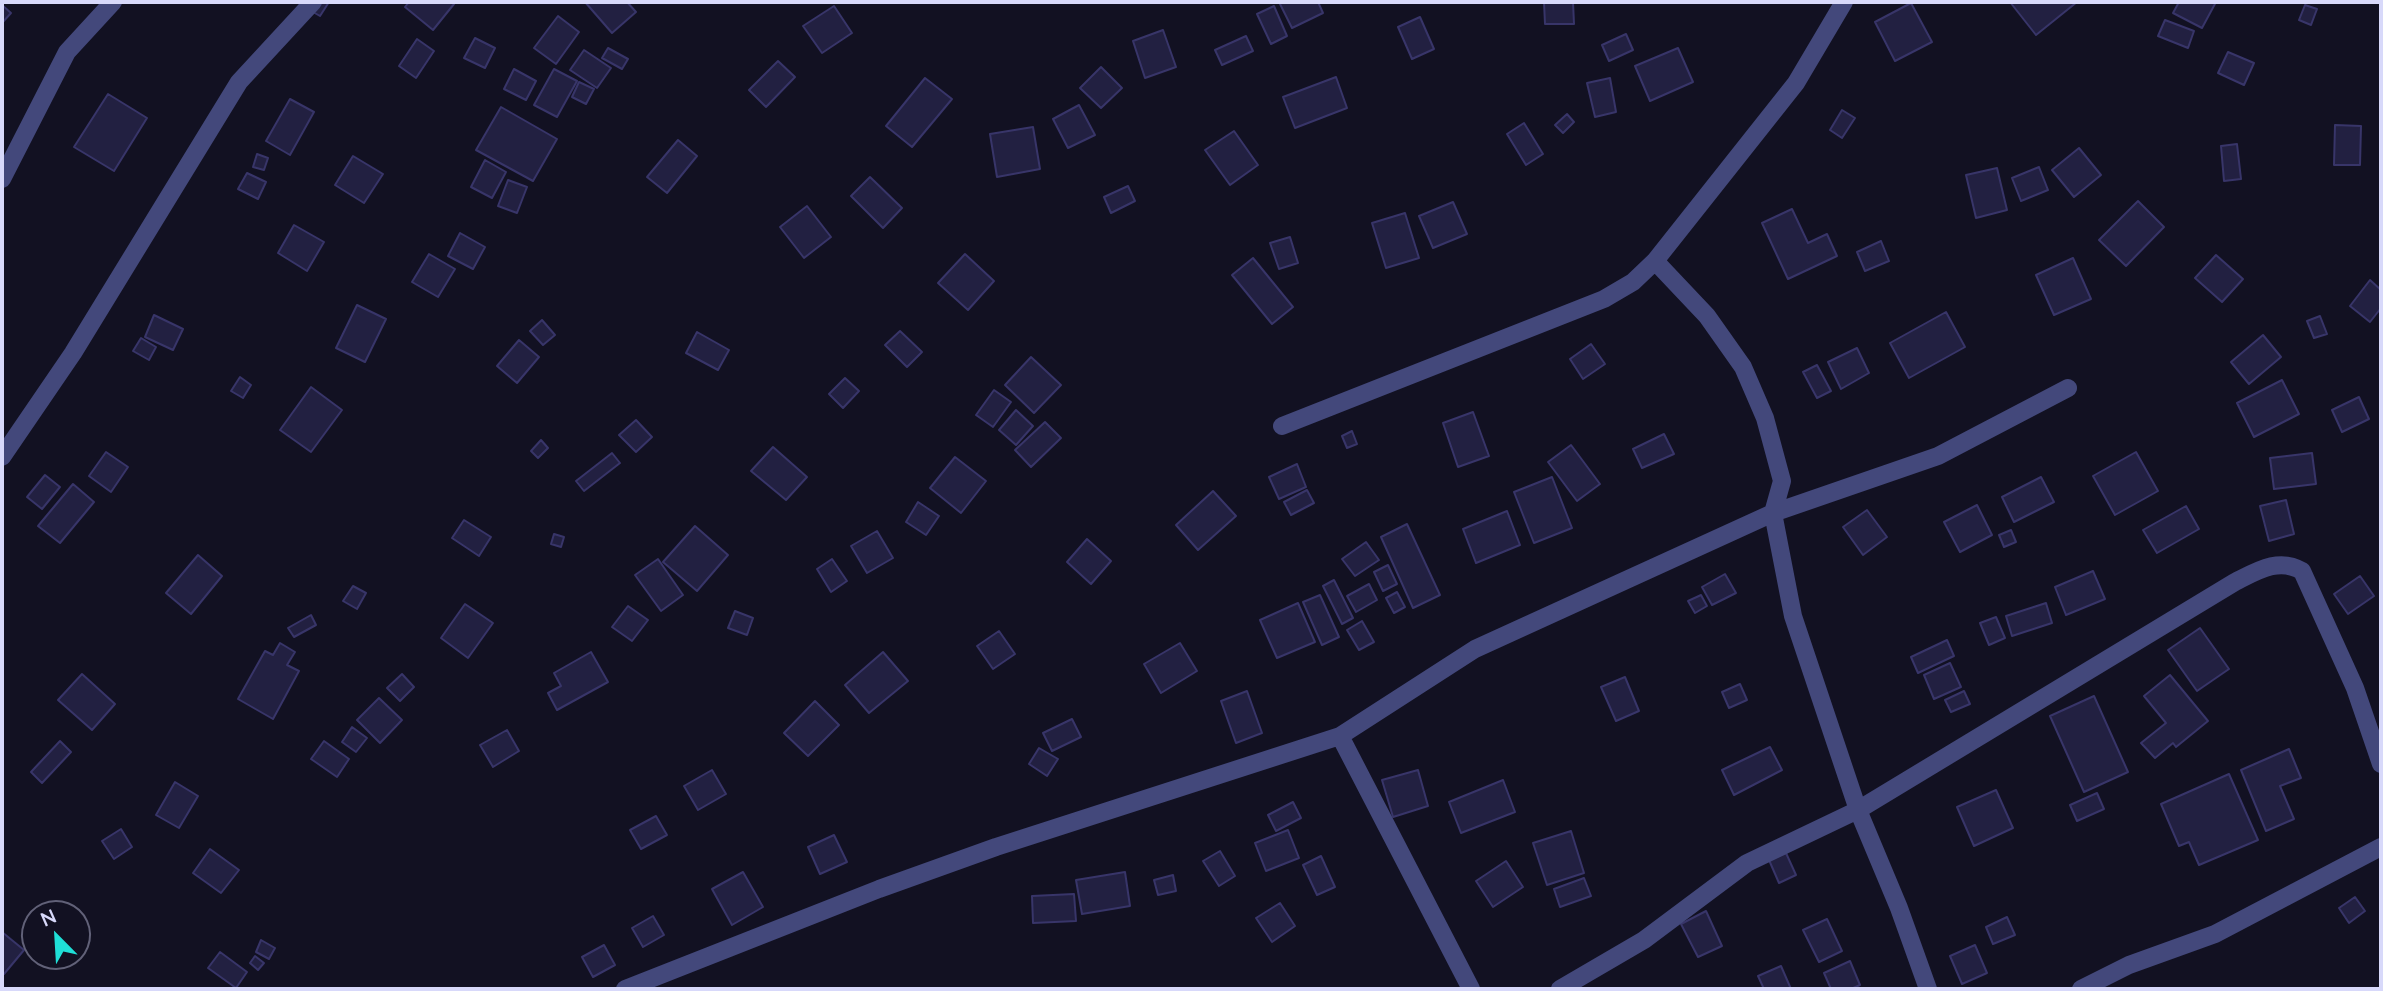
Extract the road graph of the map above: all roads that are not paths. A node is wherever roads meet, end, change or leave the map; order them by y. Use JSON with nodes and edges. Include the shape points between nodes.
{"nodes":[{"id":1,"x":113,"y":2,"type":"edge"},
{"id":2,"x":313,"y":2,"type":"edge"},
{"id":3,"x":1844,"y":2,"type":"edge"},
{"id":4,"x":2,"y":179,"type":"edge"},
{"id":5,"x":1655,"y":261,"type":"junction"},
{"id":6,"x":2068,"y":388,"type":"dead end"},
{"id":7,"x":1282,"y":425,"type":"dead end"},
{"id":8,"x":2,"y":457,"type":"edge"},
{"id":9,"x":1773,"y":513,"type":"junction"},
{"id":10,"x":1340,"y":736,"type":"junction"},
{"id":11,"x":2381,"y":764,"type":"edge"},
{"id":12,"x":1858,"y":810,"type":"junction"},
{"id":13,"x":2381,"y":846,"type":"edge"},
{"id":14,"x":625,"y":989,"type":"edge"},
{"id":15,"x":1471,"y":989,"type":"edge"},
{"id":16,"x":1560,"y":989,"type":"edge"},
{"id":17,"x":1928,"y":989,"type":"edge"},
{"id":18,"x":2081,"y":989,"type":"edge"}],
"edges":[{"from":1,"to":4,"type":"street","via":[[67,52]]},
{"from":2,"to":8,"type":"street","via":[[239,82],[73,353]]},
{"from":3,"to":5,"type":"street","via":[[1796,83]]},
{"from":5,"to":7,"type":"street","via":[[1633,282],[1604,299]]},
{"from":5,"to":9,"type":"street","via":[[1707,316],[1742,367],[1765,418],[1782,481]]},
{"from":6,"to":9,"type":"street","via":[[1938,456]]},
{"from":9,"to":10,"type":"street","via":[[1475,649]]},
{"from":9,"to":12,"type":"street","via":[[1793,616]]},
{"from":10,"to":14,"type":"street","via":[[983,852]]},
{"from":10,"to":15,"type":"street"},
{"from":11,"to":12,"type":"street","via":[[2355,688],[2302,572],[2291,564],[2279,565],[2235,582]]},
{"from":12,"to":16,"type":"street","via":[[1747,863],[1644,940]]},
{"from":12,"to":17,"type":"street"},
{"from":13,"to":18,"type":"street","via":[[2215,934],[2129,965]]}]}
